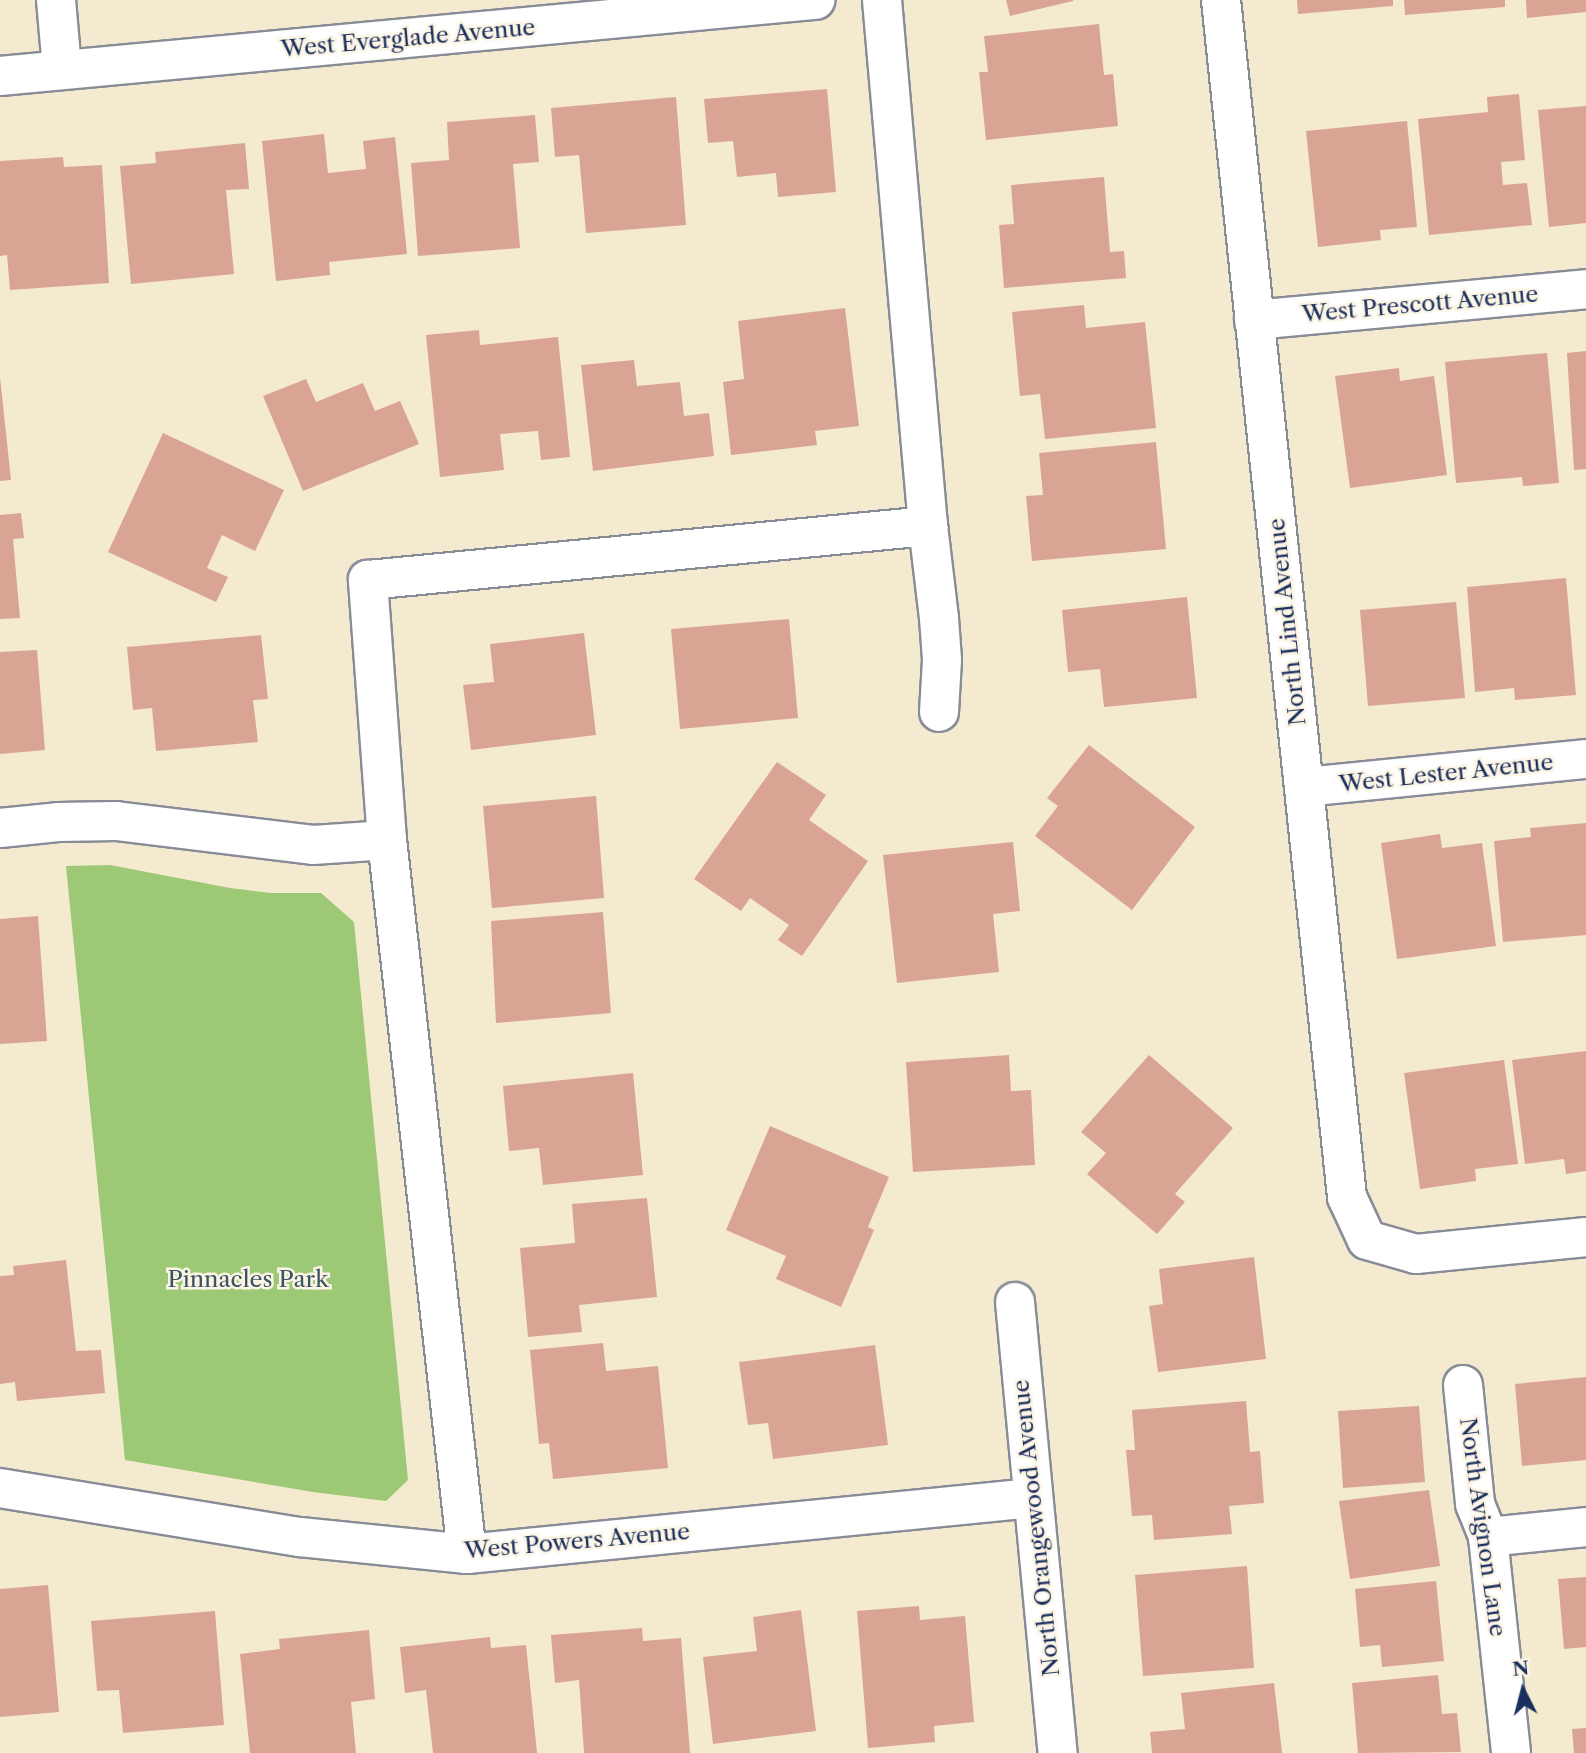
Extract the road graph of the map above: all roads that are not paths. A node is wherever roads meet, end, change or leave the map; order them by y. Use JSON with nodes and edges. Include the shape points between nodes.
{"nodes":[{"id":1,"x":56,"y":0,"type":"edge"},
{"id":2,"x":815,"y":0,"type":"edge"},
{"id":3,"x":882,"y":0,"type":"edge"},
{"id":4,"x":1221,"y":0,"type":"edge"},
{"id":5,"x":62,"y":69,"type":"junction"},
{"id":6,"x":0,"y":76,"type":"edge"},
{"id":7,"x":1586,"y":289,"type":"edge"},
{"id":8,"x":1254,"y":320,"type":"junction"},
{"id":9,"x":928,"y":526,"type":"junction"},
{"id":10,"x":939,"y":712,"type":"dead end"},
{"id":11,"x":1586,"y":760,"type":"edge"},
{"id":12,"x":1305,"y":787,"type":"junction"},
{"id":13,"x":0,"y":828,"type":"edge"},
{"id":14,"x":387,"y":840,"type":"junction"},
{"id":15,"x":1586,"y":1237,"type":"edge"},
{"id":16,"x":1015,"y":1302,"type":"dead end"},
{"id":17,"x":1463,"y":1385,"type":"dead end"},
{"id":18,"x":0,"y":1489,"type":"edge"},
{"id":19,"x":1032,"y":1498,"type":"junction"},
{"id":20,"x":1586,"y":1527,"type":"edge"},
{"id":21,"x":1488,"y":1537,"type":"junction"},
{"id":22,"x":467,"y":1554,"type":"junction"},
{"id":23,"x":1058,"y":1753,"type":"edge"},
{"id":24,"x":1511,"y":1753,"type":"edge"}],
"edges":[{"from":1,"to":5,"type":"street"},
{"from":2,"to":5,"type":"street","name":"West Everglade Avenue"},
{"from":3,"to":9,"type":"street"},
{"from":4,"to":8,"type":"street","name":"North Lind Avenue"},
{"from":5,"to":6,"type":"street","name":"West Everglade Avenue"},
{"from":7,"to":8,"type":"street","name":"West Prescott Avenue"},
{"from":8,"to":12,"type":"street","name":"North Lind Avenue"},
{"from":9,"to":10,"type":"street","via":[[942,660]]},
{"from":9,"to":14,"type":"street","via":[[368,580]]},
{"from":11,"to":12,"type":"street","name":"West Lester Avenue"},
{"from":12,"to":15,"type":"street","name":"North Lind Avenue","via":[[1347,1197],[1367,1240],[1416,1254]]},
{"from":13,"to":14,"type":"street","via":[[116,821],[313,845]]},
{"from":14,"to":22,"type":"street"},
{"from":16,"to":19,"type":"street","name":"North Orangewood Avenue"},
{"from":17,"to":21,"type":"street","name":"North Avignon Lane","via":[[1475,1504]]},
{"from":18,"to":22,"type":"street","name":"West Powers Avenue","via":[[300,1537]]},
{"from":19,"to":22,"type":"street","name":"West Powers Avenue"},
{"from":19,"to":23,"type":"street","name":"North Orangewood Avenue"},
{"from":20,"to":21,"type":"street"},
{"from":21,"to":24,"type":"street","name":"North Avignon Lane"}]}
